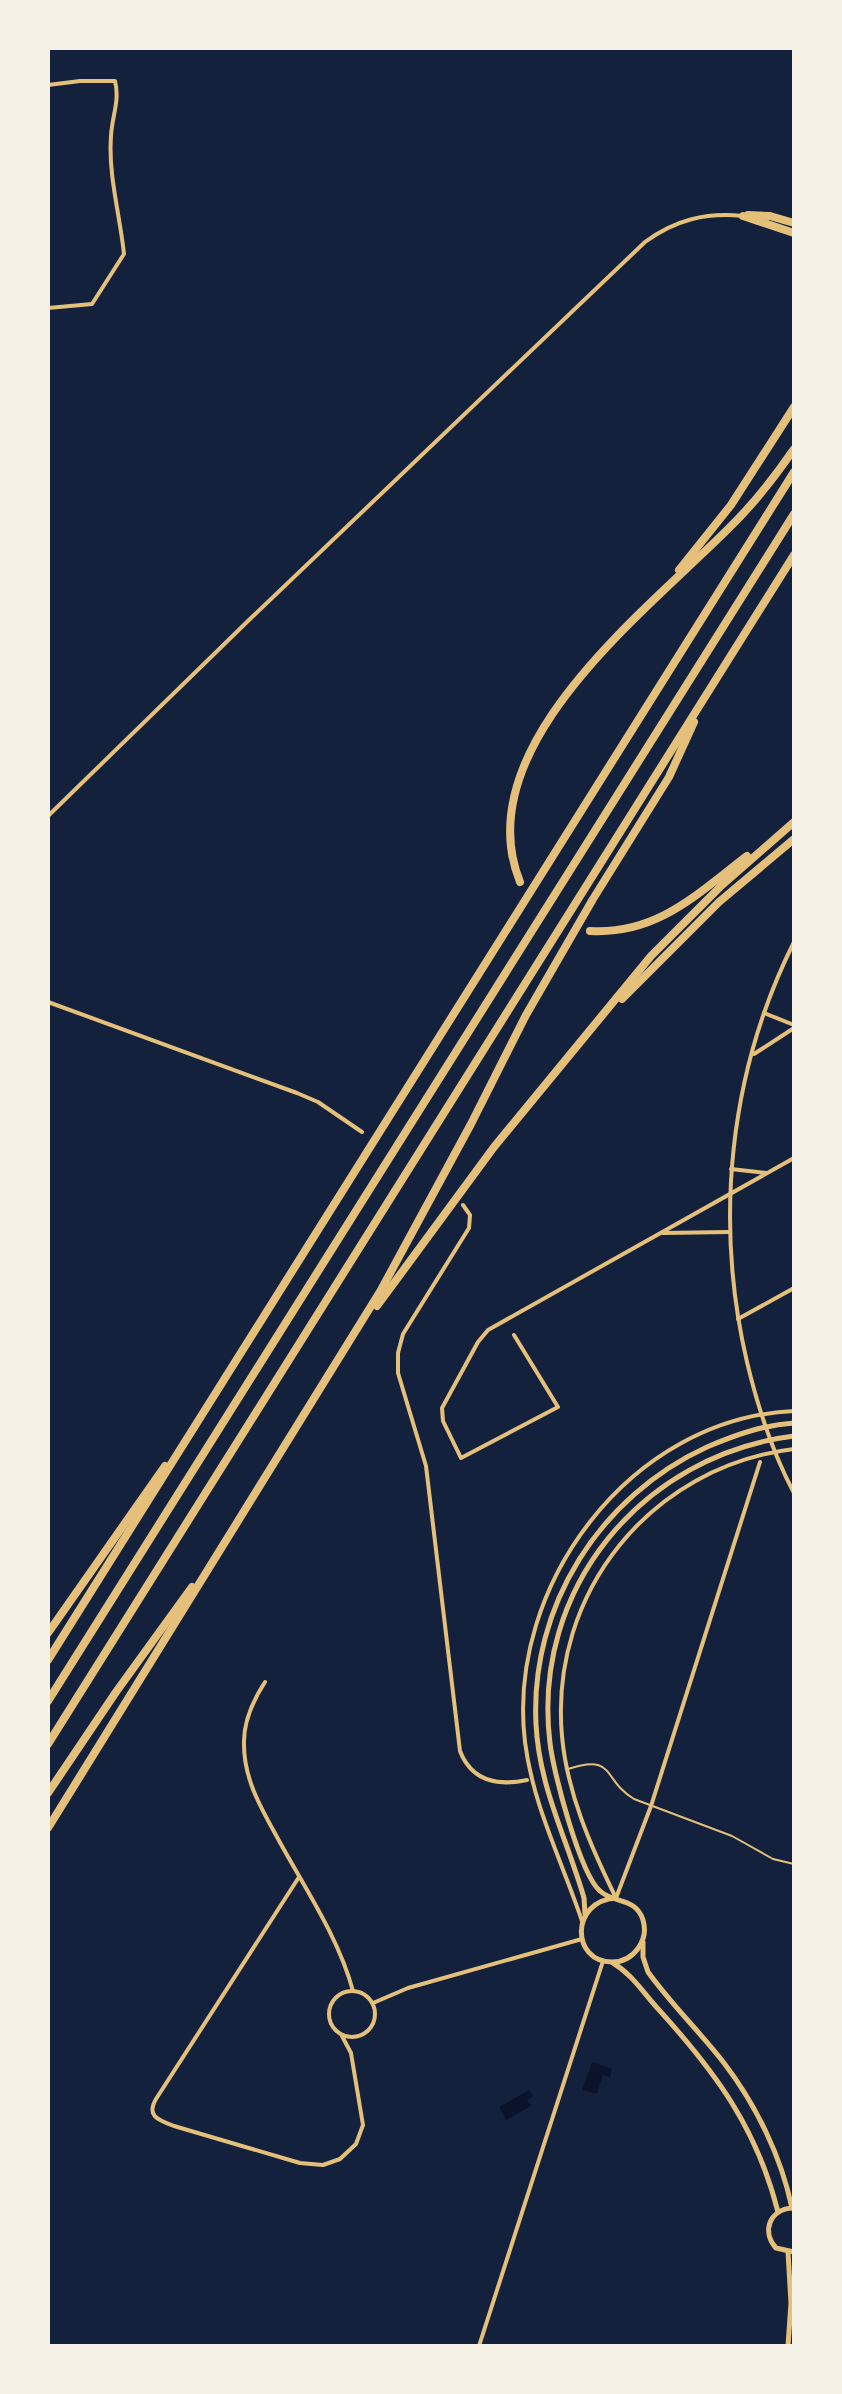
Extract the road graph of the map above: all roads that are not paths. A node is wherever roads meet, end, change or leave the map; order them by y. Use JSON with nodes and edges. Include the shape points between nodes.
{"nodes":[{"id":1,"x":48,"y":85,"type":"edge"},
{"id":2,"x":743,"y":216,"type":"junction"},
{"id":3,"x":794,"y":223,"type":"edge"},
{"id":4,"x":794,"y":233,"type":"edge"},
{"id":5,"x":48,"y":308,"type":"edge"},
{"id":6,"x":794,"y":407,"type":"edge"},
{"id":7,"x":794,"y":449,"type":"edge"},
{"id":8,"x":794,"y":472,"type":"edge"},
{"id":9,"x":794,"y":514,"type":"edge"},
{"id":10,"x":794,"y":555,"type":"edge"},
{"id":11,"x":646,"y":609,"type":"junction"},
{"id":12,"x":708,"y":692,"type":"junction"},
{"id":13,"x":48,"y":816,"type":"edge"},
{"id":14,"x":794,"y":821,"type":"edge"},
{"id":15,"x":794,"y":839,"type":"edge"},
{"id":16,"x":520,"y":882,"type":"dead end"},
{"id":17,"x":590,"y":931,"type":"dead end"},
{"id":18,"x":794,"y":942,"type":"edge"},
{"id":19,"x":48,"y":1002,"type":"edge"},
{"id":20,"x":764,"y":1013,"type":"junction"},
{"id":21,"x":794,"y":1026,"type":"edge"},
{"id":22,"x":588,"y":1034,"type":"junction"},
{"id":23,"x":752,"y":1056,"type":"junction"},
{"id":24,"x":362,"y":1132,"type":"dead end"},
{"id":25,"x":794,"y":1158,"type":"edge"},
{"id":26,"x":730,"y":1169,"type":"junction"},
{"id":27,"x":768,"y":1173,"type":"junction"},
{"id":28,"x":729,"y":1194,"type":"junction"},
{"id":29,"x":463,"y":1205,"type":"dead end"},
{"id":30,"x":729,"y":1232,"type":"junction"},
{"id":31,"x":661,"y":1233,"type":"junction"},
{"id":32,"x":794,"y":1288,"type":"edge"},
{"id":33,"x":738,"y":1319,"type":"junction"},
{"id":34,"x":514,"y":1335,"type":"dead end"},
{"id":35,"x":350,"y":1342,"type":"junction"},
{"id":36,"x":234,"y":1367,"type":"junction"},
{"id":37,"x":794,"y":1411,"type":"edge"},
{"id":38,"x":761,"y":1416,"type":"junction"},
{"id":39,"x":794,"y":1423,"type":"edge"},
{"id":40,"x":764,"y":1427,"type":"junction"},
{"id":41,"x":794,"y":1436,"type":"edge"},
{"id":42,"x":769,"y":1440,"type":"junction"},
{"id":43,"x":794,"y":1449,"type":"edge"},
{"id":44,"x":773,"y":1451,"type":"junction"},
{"id":45,"x":760,"y":1462,"type":"dead end"},
{"id":46,"x":627,"y":1482,"type":"junction"},
{"id":47,"x":636,"y":1492,"type":"junction"},
{"id":48,"x":794,"y":1493,"type":"edge"},
{"id":49,"x":644,"y":1501,"type":"junction"},
{"id":50,"x":653,"y":1511,"type":"junction"},
{"id":51,"x":225,"y":1542,"type":"junction"},
{"id":52,"x":48,"y":1633,"type":"edge"},
{"id":53,"x":48,"y":1660,"type":"edge"},
{"id":54,"x":265,"y":1682,"type":"dead end"},
{"id":55,"x":48,"y":1701,"type":"edge"},
{"id":56,"x":48,"y":1744,"type":"edge"},
{"id":57,"x":567,"y":1770,"type":"junction"},
{"id":58,"x":527,"y":1780,"type":"dead end"},
{"id":59,"x":48,"y":1793,"type":"edge"},
{"id":60,"x":651,"y":1806,"type":"junction"},
{"id":61,"x":48,"y":1828,"type":"edge"},
{"id":62,"x":794,"y":1864,"type":"edge"},
{"id":63,"x":299,"y":1877,"type":"junction"},
{"id":64,"x":616,"y":1898,"type":"junction"},
{"id":65,"x":583,"y":1918,"type":"junction"},
{"id":66,"x":582,"y":1939,"type":"junction"},
{"id":67,"x":643,"y":1940,"type":"junction"},
{"id":68,"x":603,"y":1961,"type":"junction"},
{"id":69,"x":612,"y":1962,"type":"junction"},
{"id":70,"x":353,"y":1991,"type":"junction"},
{"id":71,"x":373,"y":2003,"type":"junction"},
{"id":72,"x":342,"y":2036,"type":"junction"},
{"id":73,"x":793,"y":2208,"type":"edge"},
{"id":74,"x":778,"y":2212,"type":"junction"},
{"id":75,"x":791,"y":2252,"type":"edge"},
{"id":76,"x":479,"y":2346,"type":"edge"},
{"id":77,"x":788,"y":2346,"type":"edge"}],
"edges":[{"from":1,"to":5,"type":"street","via":[[115,81],[119,96],[111,136],[112,176],[124,254],[92,304]]},
{"from":2,"to":3,"type":"highway"},
{"from":2,"to":4,"type":"highway"},
{"from":2,"to":13,"type":"street","via":[[695,217],[645,242]]},
{"from":6,"to":11,"type":"highway","via":[[722,518]]},
{"from":7,"to":11,"type":"highway","via":[[750,506]]},
{"from":8,"to":36,"type":"highway"},
{"from":9,"to":55,"type":"highway"},
{"from":10,"to":12,"type":"highway"},
{"from":11,"to":16,"type":"highway","via":[[567,693],[528,754],[510,820]]},
{"from":12,"to":35,"type":"highway","via":[[669,777],[526,1015]]},
{"from":12,"to":56,"type":"highway"},
{"from":14,"to":17,"type":"highway","via":[[660,919],[622,931]]},
{"from":14,"to":22,"type":"highway","via":[[651,956]]},
{"from":15,"to":22,"type":"highway","via":[[710,911]]},
{"from":18,"to":20,"type":"street"},
{"from":19,"to":24,"type":"street","via":[[297,1093]]},
{"from":20,"to":21,"type":"street"},
{"from":20,"to":23,"type":"street"},
{"from":21,"to":23,"type":"street"},
{"from":22,"to":35,"type":"highway","via":[[494,1147]]},
{"from":23,"to":26,"type":"street"},
{"from":25,"to":27,"type":"street"},
{"from":26,"to":27,"type":"street"},
{"from":26,"to":28,"type":"street"},
{"from":27,"to":28,"type":"street"},
{"from":28,"to":30,"type":"street"},
{"from":28,"to":31,"type":"street"},
{"from":29,"to":58,"type":"street","via":[[470,1215],[469,1228],[403,1334],[398,1373],[426,1466],[460,1751],[486,1780]]},
{"from":30,"to":31,"type":"street"},
{"from":30,"to":33,"type":"street"},
{"from":31,"to":34,"type":"street","via":[[482,1336],[442,1408],[461,1458],[558,1407]]},
{"from":32,"to":33,"type":"street"},
{"from":33,"to":38,"type":"street"},
{"from":35,"to":51,"type":"highway"},
{"from":36,"to":52,"type":"highway"},
{"from":36,"to":53,"type":"highway"},
{"from":37,"to":38,"type":"street"},
{"from":38,"to":40,"type":"street"},
{"from":38,"to":46,"type":"street","via":[[692,1439]]},
{"from":39,"to":40,"type":"street"},
{"from":40,"to":42,"type":"street"},
{"from":40,"to":47,"type":"street","via":[[694,1453]]},
{"from":41,"to":42,"type":"street"},
{"from":42,"to":44,"type":"street"},
{"from":42,"to":49,"type":"street","via":[[701,1465]]},
{"from":43,"to":44,"type":"street"},
{"from":44,"to":48,"type":"street"},
{"from":44,"to":50,"type":"street","via":[[704,1477]]},
{"from":45,"to":60,"type":"street"},
{"from":46,"to":47,"type":"street"},
{"from":46,"to":65,"type":"street","via":[[587,1524],[558,1569],[535,1625],[525,1676],[524,1733],[532,1779]]},
{"from":47,"to":65,"type":"street","via":[[597,1531],[571,1571],[549,1623],[537,1672],[542,1776],[581,1887]]},
{"from":49,"to":50,"type":"street"},
{"from":49,"to":64,"type":"street","via":[[607,1539],[576,1588],[557,1639],[549,1685],[550,1745],[563,1804],[594,1885]]},
{"from":50,"to":57,"type":"street","via":[[610,1555],[581,1608],[561,1694]]},
{"from":51,"to":59,"type":"highway"},
{"from":51,"to":61,"type":"highway"},
{"from":54,"to":63,"type":"street","via":[[247,1716],[245,1762],[258,1802]]},
{"from":57,"to":60,"type":"lane","via":[[600,1765],[627,1795]]},
{"from":57,"to":64,"type":"street","via":[[584,1826]]},
{"from":60,"to":62,"type":"lane"},
{"from":60,"to":64,"type":"street"},
{"from":63,"to":70,"type":"street","via":[[340,1952]]},
{"from":63,"to":72,"type":"street","via":[[156,2099],[152,2115],[291,2161],[336,2161],[356,2144],[363,2125],[351,2053]]},
{"from":64,"to":65,"type":"street","via":[[598,1902]]},
{"from":64,"to":67,"type":"street","via":[[640,1913]]},
{"from":65,"to":66,"type":"street"},
{"from":66,"to":68,"type":"street"},
{"from":66,"to":71,"type":"street","via":[[408,1988]]},
{"from":67,"to":69,"type":"street","via":[[631,1956]]},
{"from":67,"to":73,"type":"street","via":[[648,1972],[724,2063],[753,2108],[781,2167]]},
{"from":68,"to":69,"type":"street"},
{"from":68,"to":76,"type":"street"},
{"from":69,"to":74,"type":"street","via":[[632,1977],[730,2097],[764,2164]]},
{"from":70,"to":71,"type":"street"},
{"from":70,"to":72,"type":"street","via":[[338,1996],[330,2009],[331,2025]]},
{"from":71,"to":72,"type":"street","via":[[375,2017],[369,2030],[357,2037]]},
{"from":73,"to":74,"type":"street"},
{"from":74,"to":75,"type":"street","via":[[769,2223],[769,2237],[776,2248]]},
{"from":75,"to":77,"type":"street"}]}
